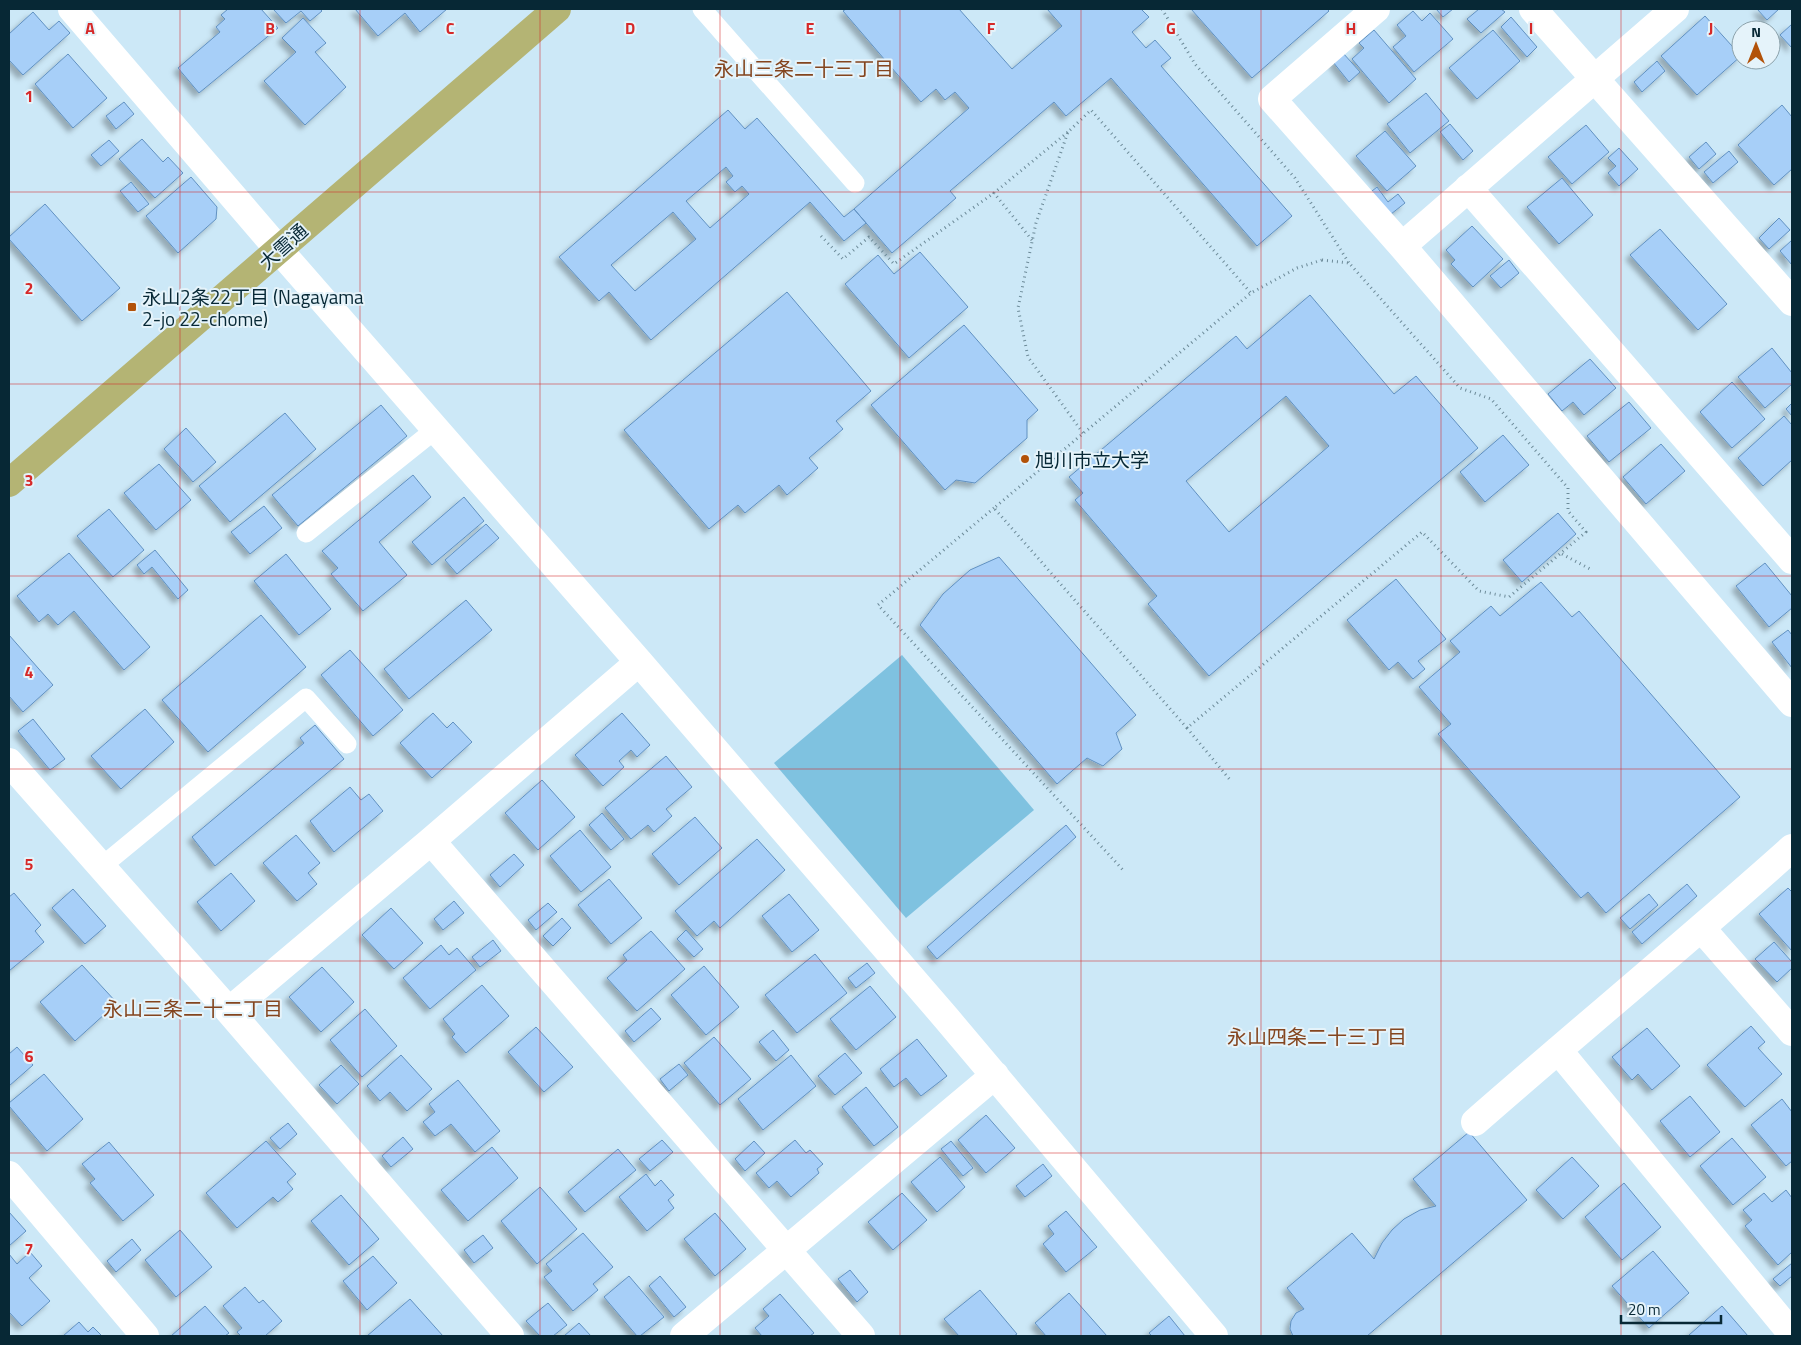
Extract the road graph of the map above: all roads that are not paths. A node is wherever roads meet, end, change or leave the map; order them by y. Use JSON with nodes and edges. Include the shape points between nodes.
{"nodes":[{"id":1,"x":557,"y":9,"type":"edge"},
{"id":2,"x":702,"y":9,"type":"edge"},
{"id":3,"x":1376,"y":9,"type":"edge"},
{"id":4,"x":1533,"y":9,"type":"edge"},
{"id":5,"x":1675,"y":9,"type":"edge"},
{"id":6,"x":75,"y":10,"type":"edge"},
{"id":7,"x":1593,"y":79,"type":"junction"},
{"id":8,"x":855,"y":183,"type":"dead end"},
{"id":9,"x":1468,"y":188,"type":"junction"},
{"id":10,"x":1402,"y":246,"type":"junction"},
{"id":11,"x":279,"y":250,"type":"junction"},
{"id":12,"x":1792,"y":302,"type":"edge"},
{"id":13,"x":436,"y":429,"type":"junction"},
{"id":14,"x":9,"y":482,"type":"edge"},
{"id":15,"x":306,"y":533,"type":"dead end"},
{"id":16,"x":1792,"y":560,"type":"edge"},
{"id":17,"x":639,"y":662,"type":"junction"},
{"id":18,"x":1792,"y":702,"type":"edge"},
{"id":19,"x":347,"y":744,"type":"dead end"},
{"id":20,"x":9,"y":762,"type":"edge"},
{"id":21,"x":431,"y":841,"type":"junction"},
{"id":22,"x":1792,"y":848,"type":"edge"},
{"id":23,"x":101,"y":867,"type":"junction"},
{"id":24,"x":1702,"y":929,"type":"junction"},
{"id":25,"x":229,"y":1011,"type":"junction"},
{"id":26,"x":1792,"y":1032,"type":"edge"},
{"id":27,"x":1558,"y":1050,"type":"junction"},
{"id":28,"x":995,"y":1075,"type":"junction"},
{"id":29,"x":1475,"y":1122,"type":"dead end"},
{"id":30,"x":9,"y":1175,"type":"edge"},
{"id":31,"x":786,"y":1249,"type":"junction"},
{"id":32,"x":1792,"y":1334,"type":"edge"},
{"id":33,"x":146,"y":1336,"type":"edge"},
{"id":34,"x":510,"y":1336,"type":"edge"},
{"id":35,"x":684,"y":1336,"type":"edge"},
{"id":36,"x":861,"y":1336,"type":"edge"},
{"id":37,"x":1214,"y":1336,"type":"edge"}],
"edges":[{"from":1,"to":11,"type":"highway","name":"大雪通"},
{"from":2,"to":8,"type":"lane"},
{"from":3,"to":10,"type":"street","via":[[1272,99]]},
{"from":4,"to":7,"type":"street"},
{"from":5,"to":7,"type":"street"},
{"from":6,"to":11,"type":"street"},
{"from":7,"to":9,"type":"street"},
{"from":7,"to":12,"type":"street"},
{"from":9,"to":10,"type":"street"},
{"from":9,"to":16,"type":"street"},
{"from":10,"to":18,"type":"street"},
{"from":11,"to":13,"type":"street"},
{"from":11,"to":14,"type":"highway","name":"大雪通"},
{"from":13,"to":15,"type":"lane"},
{"from":13,"to":17,"type":"street"},
{"from":17,"to":21,"type":"street"},
{"from":17,"to":28,"type":"street"},
{"from":19,"to":23,"type":"lane","via":[[306,698]]},
{"from":20,"to":23,"type":"street"},
{"from":21,"to":25,"type":"street"},
{"from":21,"to":31,"type":"street"},
{"from":22,"to":24,"type":"street"},
{"from":23,"to":25,"type":"street"},
{"from":24,"to":26,"type":"street"},
{"from":24,"to":27,"type":"street"},
{"from":25,"to":34,"type":"street"},
{"from":27,"to":29,"type":"street"},
{"from":27,"to":32,"type":"street"},
{"from":28,"to":31,"type":"street"},
{"from":28,"to":37,"type":"street"},
{"from":30,"to":33,"type":"street"},
{"from":31,"to":35,"type":"street"},
{"from":31,"to":36,"type":"street"}]}
